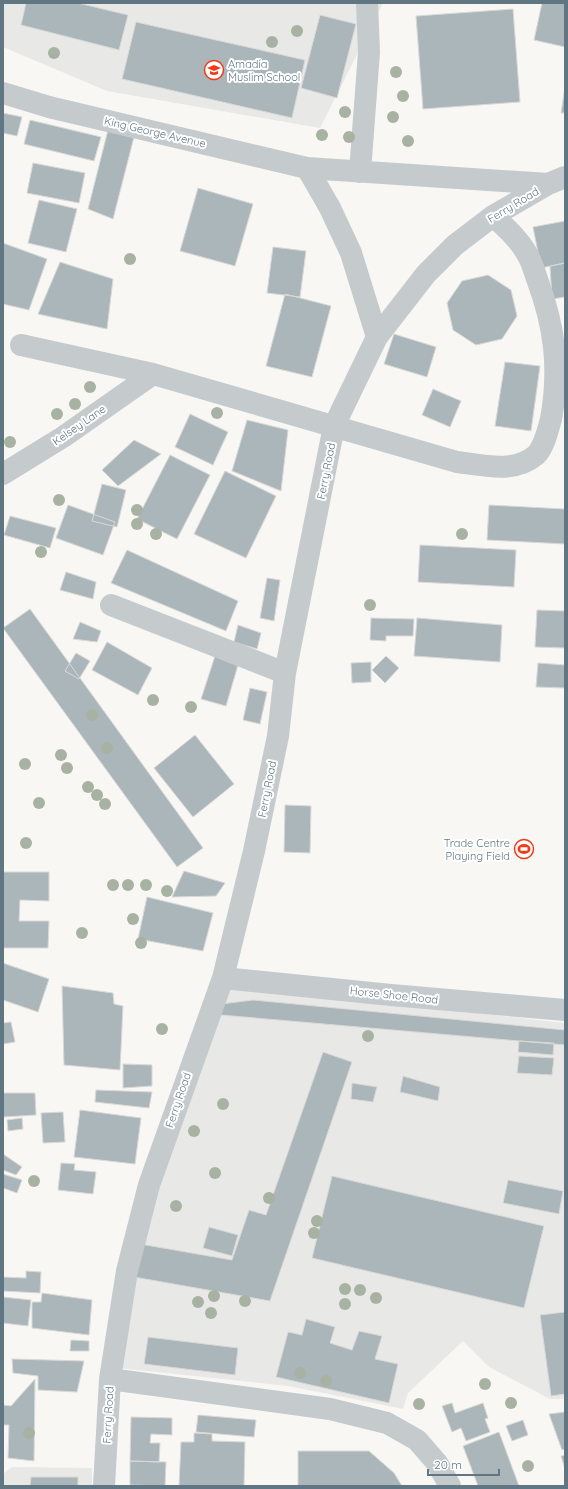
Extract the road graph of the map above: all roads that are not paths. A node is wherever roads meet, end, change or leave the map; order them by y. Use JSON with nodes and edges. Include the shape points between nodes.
{"nodes":[{"id":1,"x":367,"y":3,"type":"edge"},
{"id":2,"x":3,"y":93,"type":"edge"},
{"id":3,"x":307,"y":168,"type":"junction"},
{"id":4,"x":360,"y":172,"type":"junction"},
{"id":5,"x":556,"y":180,"type":"edge"},
{"id":6,"x":493,"y":216,"type":"junction"},
{"id":7,"x":377,"y":336,"type":"junction"},
{"id":8,"x":21,"y":345,"type":"dead end"},
{"id":9,"x":153,"y":374,"type":"junction"},
{"id":10,"x":334,"y":426,"type":"junction"},
{"id":11,"x":3,"y":474,"type":"edge"},
{"id":12,"x":110,"y":605,"type":"dead end"},
{"id":13,"x":285,"y":673,"type":"junction"},
{"id":14,"x":223,"y":978,"type":"junction"},
{"id":15,"x":565,"y":1010,"type":"edge"},
{"id":16,"x":110,"y":1379,"type":"junction"},
{"id":17,"x":104,"y":1486,"type":"edge"},
{"id":18,"x":450,"y":1486,"type":"edge"}],
"edges":[{"from":1,"to":4,"type":"street","via":[[369,52]]},
{"from":2,"to":3,"type":"street","name":"King George Avenue","via":[[49,107]]},
{"from":3,"to":4,"type":"street","name":"King George Avenue"},
{"from":3,"to":7,"type":"street","via":[[330,208],[351,253]]},
{"from":4,"to":5,"type":"street","name":"King George Avenue"},
{"from":5,"to":6,"type":"street","name":"Ferry Road"},
{"from":6,"to":7,"type":"street","name":"Ferry Road","via":[[455,244],[426,274]]},
{"from":6,"to":10,"type":"street","via":[[528,254],[549,316],[555,346],[556,391],[548,433],[536,454],[517,465],[498,467],[457,462]]},
{"from":7,"to":10,"type":"street","name":"Ferry Road"},
{"from":8,"to":9,"type":"street"},
{"from":9,"to":10,"type":"street"},
{"from":9,"to":11,"type":"street","name":"Kelsey Lane","via":[[63,437]]},
{"from":10,"to":13,"type":"street","name":"Ferry Road"},
{"from":12,"to":13,"type":"street"},
{"from":13,"to":14,"type":"street","name":"Ferry Road","via":[[278,736],[254,851]]},
{"from":14,"to":15,"type":"street","name":"Horse Shoe Road"},
{"from":14,"to":16,"type":"street","name":"Ferry Road","via":[[149,1185],[127,1271]]},
{"from":16,"to":17,"type":"street","name":"Ferry Road"},
{"from":16,"to":18,"type":"street","via":[[330,1409],[387,1423],[417,1440],[437,1463]]}]}
